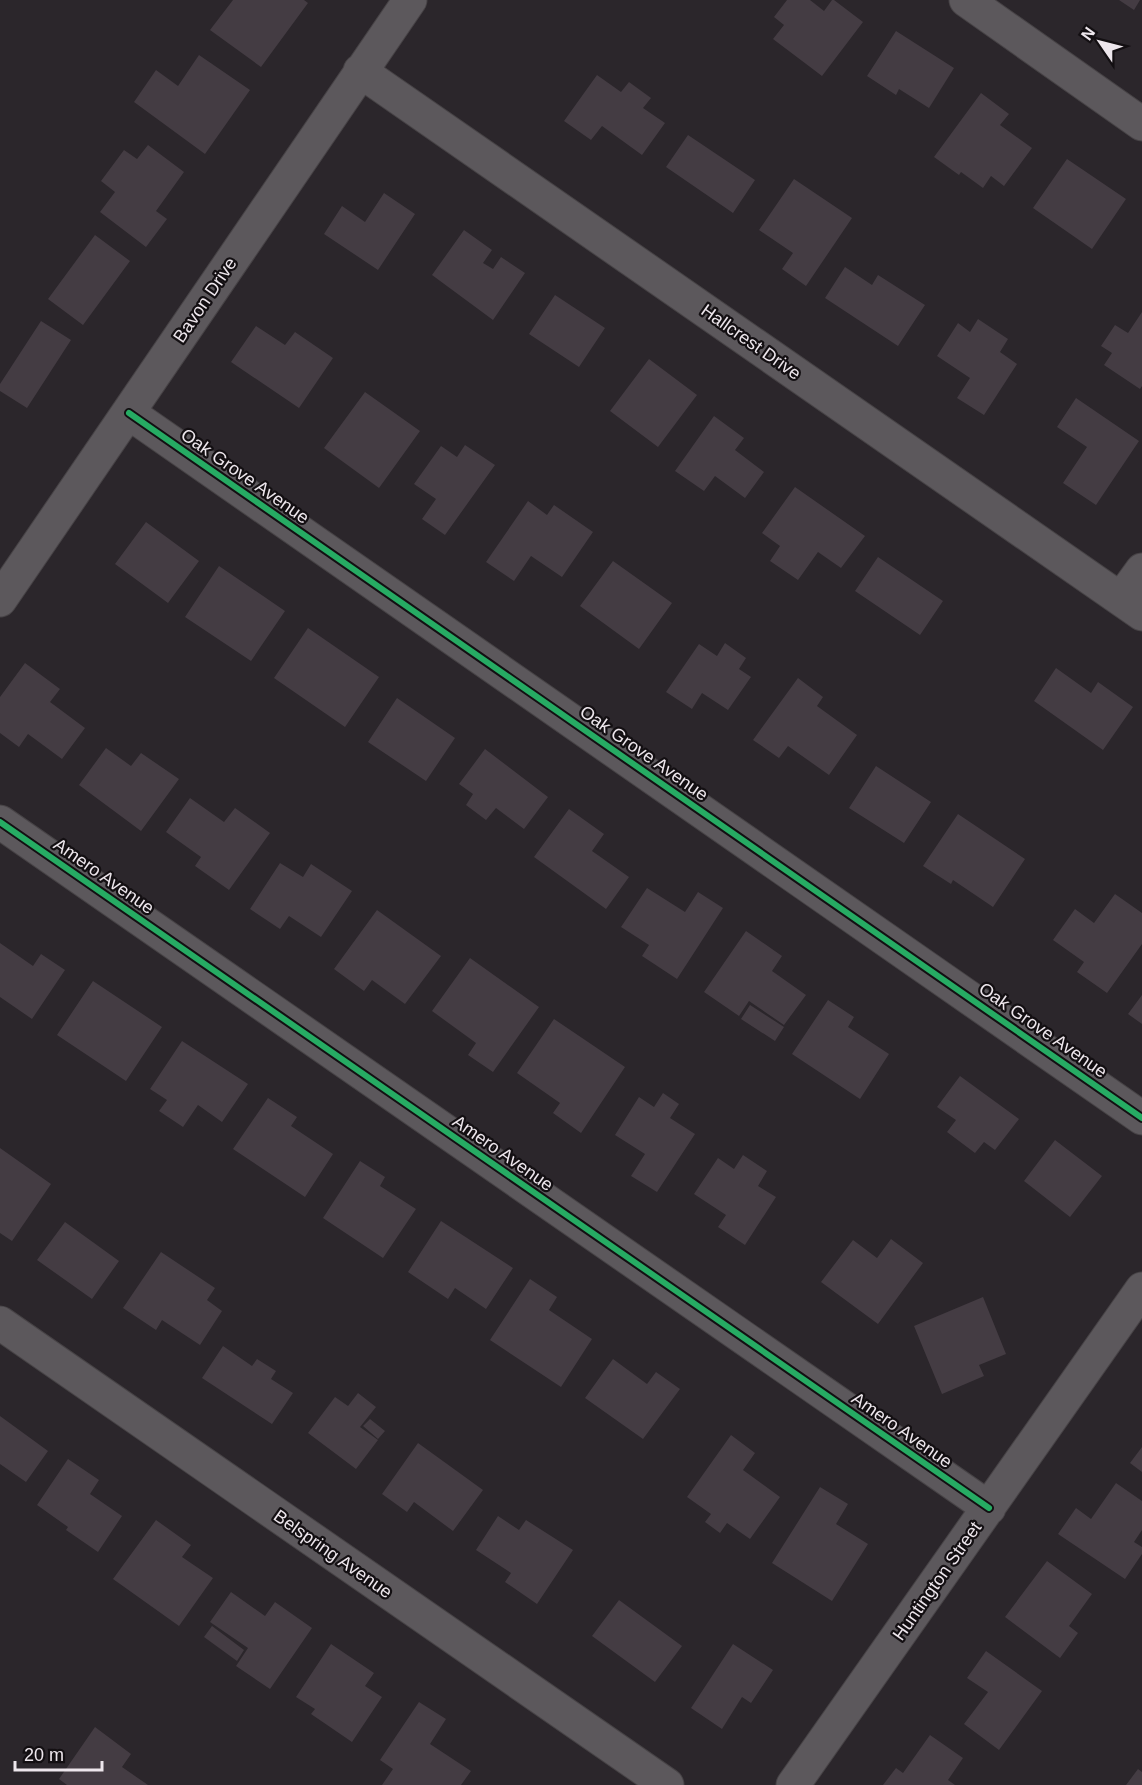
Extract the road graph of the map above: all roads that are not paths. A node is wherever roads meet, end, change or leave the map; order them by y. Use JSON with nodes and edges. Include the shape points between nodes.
{"nodes":[{"id":1,"x":410,"y":0,"type":"edge"},
{"id":2,"x":966,"y":0,"type":"edge"},
{"id":3,"x":360,"y":71,"type":"junction"},
{"id":4,"x":1142,"y":124,"type":"edge"},
{"id":5,"x":129,"y":413,"type":"junction"},
{"id":6,"x":1142,"y":570,"type":"edge"},
{"id":7,"x":0,"y":600,"type":"edge"},
{"id":8,"x":1132,"y":606,"type":"edge"},
{"id":9,"x":0,"y":822,"type":"edge"},
{"id":10,"x":1142,"y":1118,"type":"edge"},
{"id":11,"x":1142,"y":1289,"type":"edge"},
{"id":12,"x":0,"y":1323,"type":"edge"},
{"id":13,"x":989,"y":1508,"type":"junction"},
{"id":14,"x":667,"y":1785,"type":"edge"},
{"id":15,"x":793,"y":1785,"type":"edge"}],
"edges":[{"from":1,"to":3,"type":"street","name":"Bavon Drive"},
{"from":2,"to":4,"type":"street"},
{"from":3,"to":5,"type":"street","name":"Bavon Drive"},
{"from":3,"to":8,"type":"street","name":"Hallcrest Drive"},
{"from":5,"to":7,"type":"street","name":"Bavon Drive"},
{"from":5,"to":10,"type":"street","name":"Oak Grove Avenue"},
{"from":6,"to":8,"type":"street"},
{"from":9,"to":13,"type":"street","name":"Amero Avenue"},
{"from":11,"to":13,"type":"street","name":"Huntington Street"},
{"from":12,"to":14,"type":"street","name":"Belspring Avenue"},
{"from":13,"to":15,"type":"street","name":"Huntington Street"}]}
